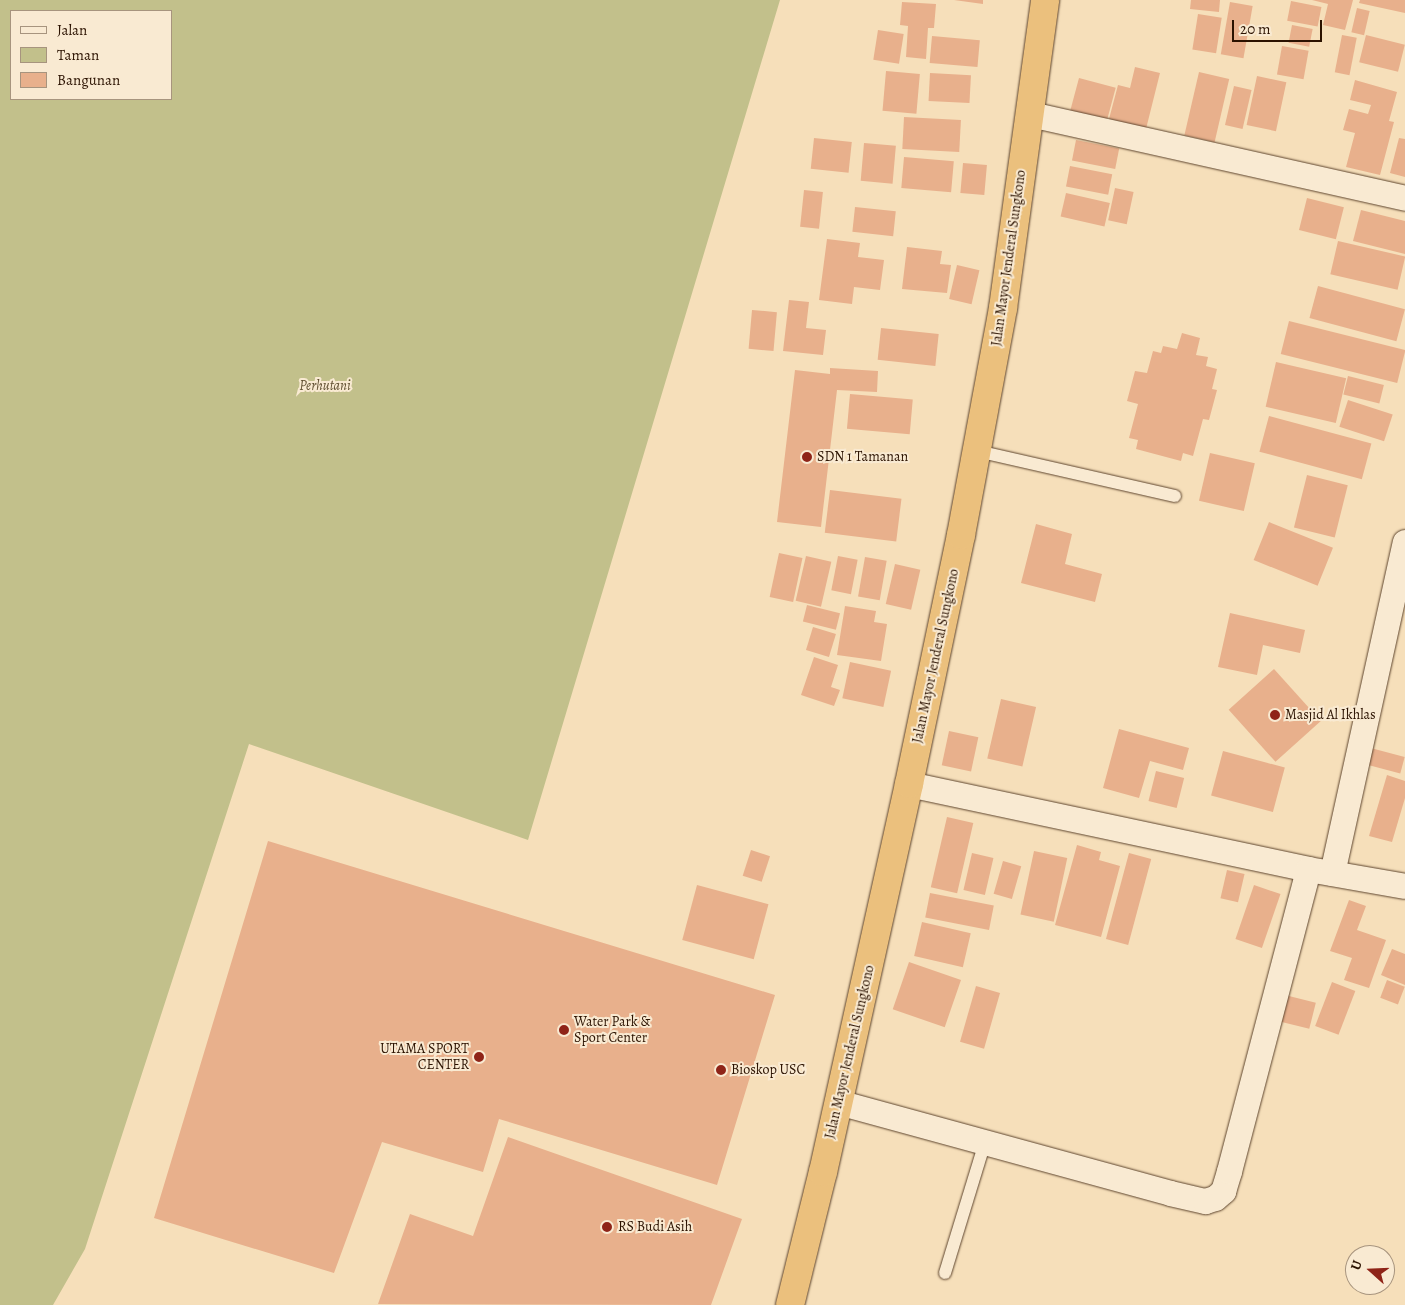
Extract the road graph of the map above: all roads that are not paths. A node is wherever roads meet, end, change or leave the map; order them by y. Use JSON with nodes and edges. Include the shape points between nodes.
{"nodes":[{"id":1,"x":1045,"y":0,"type":"edge"},
{"id":2,"x":1030,"y":114,"type":"junction"},
{"id":3,"x":1405,"y":198,"type":"edge"},
{"id":4,"x":977,"y":451,"type":"junction"},
{"id":5,"x":1175,"y":496,"type":"dead end"},
{"id":6,"x":1405,"y":542,"type":"edge"},
{"id":7,"x":909,"y":784,"type":"junction"},
{"id":8,"x":1320,"y":871,"type":"junction"},
{"id":9,"x":1405,"y":886,"type":"edge"},
{"id":10,"x":838,"y":1102,"type":"junction"},
{"id":11,"x":985,"y":1142,"type":"junction"},
{"id":12,"x":945,"y":1273,"type":"dead end"},
{"id":13,"x":790,"y":1305,"type":"edge"}],
"edges":[{"from":1,"to":2,"type":"highway","name":"Jalan Mayor Jenderal Sungkono"},
{"from":2,"to":3,"type":"street"},
{"from":2,"to":4,"type":"highway","name":"Jalan Mayor Jenderal Sungkono","via":[[1003,308]]},
{"from":4,"to":5,"type":"lane"},
{"from":4,"to":7,"type":"highway","name":"Jalan Mayor Jenderal Sungkono"},
{"from":6,"to":8,"type":"street"},
{"from":7,"to":8,"type":"street"},
{"from":7,"to":10,"type":"highway","name":"Jalan Mayor Jenderal Sungkono"},
{"from":8,"to":9,"type":"street"},
{"from":8,"to":11,"type":"street","via":[[1223,1191],[1216,1198],[1205,1201],[1170,1193]]},
{"from":10,"to":11,"type":"street"},
{"from":10,"to":13,"type":"highway","name":"Jalan Mayor Jenderal Sungkono"},
{"from":11,"to":12,"type":"lane"}]}
